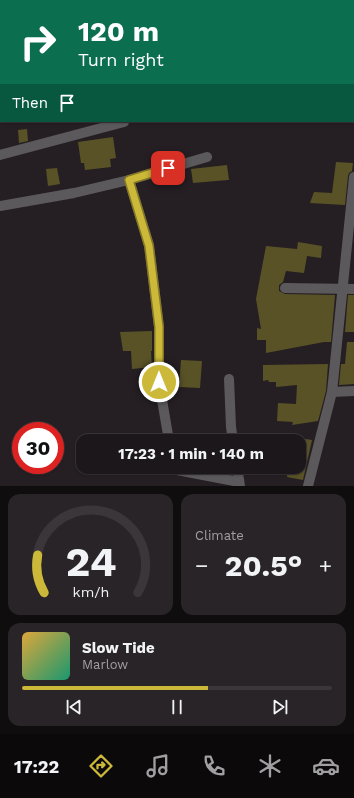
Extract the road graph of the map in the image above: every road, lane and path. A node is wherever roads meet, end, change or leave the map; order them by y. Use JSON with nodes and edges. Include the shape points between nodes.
{"nodes":[{"id":1,"x":124,"y":122,"type":"edge"},
{"id":2,"x":0,"y":155,"type":"edge"},
{"id":3,"x":207,"y":157,"type":"dead end"},
{"id":4,"x":354,"y":177,"type":"edge"},
{"id":5,"x":129,"y":180,"type":"junction"},
{"id":6,"x":0,"y":206,"type":"edge"},
{"id":7,"x":285,"y":288,"type":"dead end"},
{"id":8,"x":344,"y":288,"type":"junction"},
{"id":9,"x":354,"y":289,"type":"edge"},
{"id":10,"x":229,"y":379,"type":"dead end"},
{"id":11,"x":354,"y":391,"type":"edge"},
{"id":12,"x":332,"y":392,"type":"junction"},
{"id":13,"x":168,"y":434,"type":"edge"},
{"id":14,"x":232,"y":434,"type":"edge"},
{"id":15,"x":200,"y":474,"type":"edge"},
{"id":16,"x":238,"y":474,"type":"edge"},
{"id":17,"x":239,"y":484,"type":"edge"},
{"id":18,"x":308,"y":486,"type":"edge"}],
"edges":[{"from":1,"to":2,"type":"street"},
{"from":3,"to":5,"type":"street"},
{"from":4,"to":8,"type":"street"},
{"from":5,"to":6,"type":"street"},
{"from":5,"to":13,"type":"street","via":[[149,246],[159,327],[159,382]]},
{"from":7,"to":8,"type":"street"},
{"from":8,"to":9,"type":"street"},
{"from":8,"to":12,"type":"street"},
{"from":10,"to":14,"type":"street"},
{"from":11,"to":12,"type":"street"},
{"from":12,"to":18,"type":"street"},
{"from":15,"to":17,"type":"street"},
{"from":16,"to":17,"type":"street"}]}
